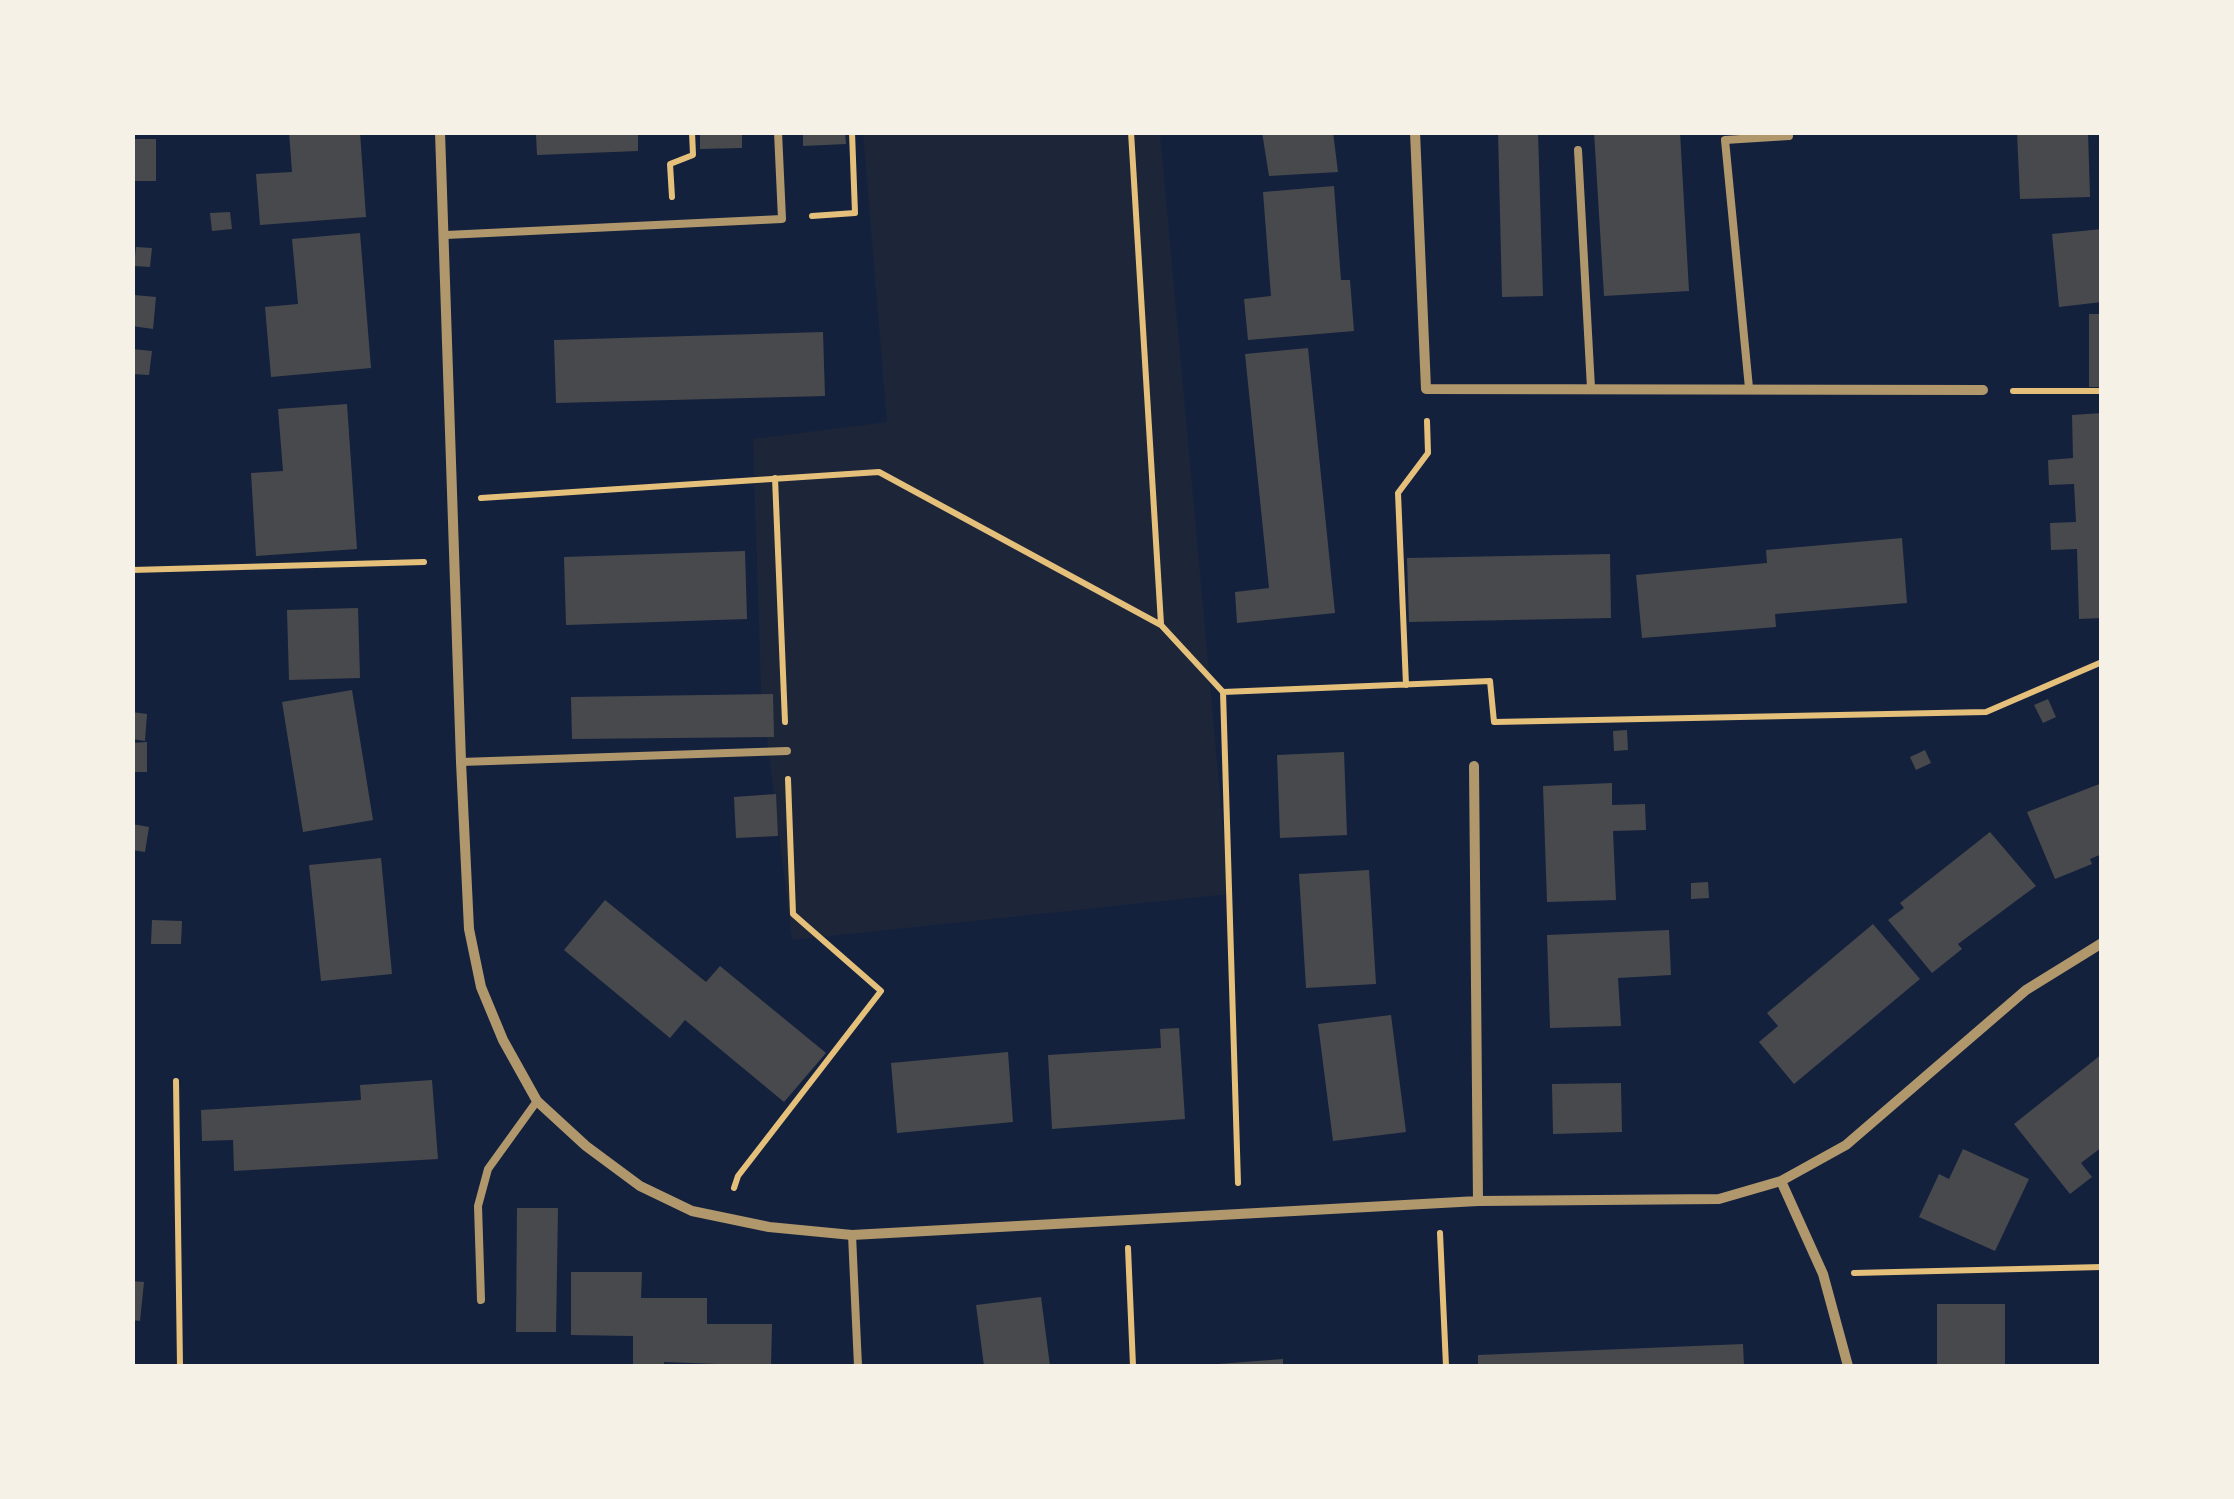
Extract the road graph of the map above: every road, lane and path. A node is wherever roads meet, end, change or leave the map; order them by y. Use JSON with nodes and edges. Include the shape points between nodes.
{"nodes":[{"id":1,"x":440,"y":132,"type":"edge"},
{"id":2,"x":692,"y":132,"type":"edge"},
{"id":3,"x":778,"y":132,"type":"edge"},
{"id":4,"x":852,"y":132,"type":"edge"},
{"id":5,"x":1131,"y":132,"type":"edge"},
{"id":6,"x":1416,"y":132,"type":"edge"},
{"id":7,"x":1789,"y":136,"type":"dead end"},
{"id":8,"x":1578,"y":150,"type":"dead end"},
{"id":9,"x":782,"y":219,"type":"junction"},
{"id":10,"x":673,"y":224,"type":"junction"},
{"id":11,"x":446,"y":235,"type":"junction"},
{"id":12,"x":1590,"y":388,"type":"junction"},
{"id":13,"x":1749,"y":388,"type":"junction"},
{"id":14,"x":1426,"y":389,"type":"junction"},
{"id":15,"x":1983,"y":390,"type":"joint"},
{"id":16,"x":2102,"y":391,"type":"edge"},
{"id":17,"x":775,"y":478,"type":"junction"},
{"id":18,"x":452,"y":500,"type":"junction"},
{"id":19,"x":456,"y":560,"type":"junction"},
{"id":20,"x":132,"y":570,"type":"edge"},
{"id":21,"x":1161,"y":625,"type":"junction"},
{"id":22,"x":2102,"y":662,"type":"edge"},
{"id":23,"x":1406,"y":685,"type":"junction"},
{"id":24,"x":1223,"y":692,"type":"junction"},
{"id":25,"x":787,"y":751,"type":"junction"},
{"id":26,"x":461,"y":762,"type":"junction"},
{"id":27,"x":1474,"y":766,"type":"dead end"},
{"id":28,"x":2102,"y":943,"type":"edge"},
{"id":29,"x":176,"y":1081,"type":"dead end"},
{"id":30,"x":538,"y":1100,"type":"junction"},
{"id":31,"x":1782,"y":1182,"type":"junction"},
{"id":32,"x":1478,"y":1201,"type":"junction"},
{"id":33,"x":1439,"y":1203,"type":"junction"},
{"id":34,"x":1238,"y":1214,"type":"junction"},
{"id":35,"x":723,"y":1217,"type":"junction"},
{"id":36,"x":1127,"y":1220,"type":"junction"},
{"id":37,"x":852,"y":1235,"type":"junction"},
{"id":38,"x":2102,"y":1267,"type":"edge"},
{"id":39,"x":1822,"y":1274,"type":"junction"},
{"id":40,"x":480,"y":1300,"type":"dead end"},
{"id":41,"x":180,"y":1366,"type":"edge"},
{"id":42,"x":858,"y":1366,"type":"edge"},
{"id":43,"x":1133,"y":1366,"type":"edge"},
{"id":44,"x":1446,"y":1366,"type":"edge"},
{"id":45,"x":1848,"y":1366,"type":"edge"}],
"edges":[{"from":1,"to":11,"type":"street"},
{"from":2,"to":10,"type":"path","via":[[693,155],[670,164]]},
{"from":3,"to":9,"type":"lane"},
{"from":4,"to":9,"type":"path","via":[[855,213]]},
{"from":5,"to":21,"type":"path"},
{"from":6,"to":14,"type":"street"},
{"from":7,"to":13,"type":"lane","via":[[1725,140]]},
{"from":8,"to":12,"type":"lane"},
{"from":9,"to":10,"type":"lane"},
{"from":10,"to":11,"type":"lane"},
{"from":11,"to":18,"type":"street"},
{"from":12,"to":13,"type":"street"},
{"from":12,"to":14,"type":"street"},
{"from":13,"to":15,"type":"street"},
{"from":14,"to":23,"type":"path","via":[[1428,453],[1398,493]]},
{"from":15,"to":16,"type":"path"},
{"from":17,"to":18,"type":"path"},
{"from":17,"to":21,"type":"path","via":[[879,472]]},
{"from":17,"to":25,"type":"path"},
{"from":18,"to":19,"type":"street"},
{"from":19,"to":20,"type":"path"},
{"from":19,"to":26,"type":"street"},
{"from":21,"to":24,"type":"path"},
{"from":22,"to":23,"type":"path","via":[[1986,712],[1494,722],[1490,681]]},
{"from":23,"to":24,"type":"path"},
{"from":24,"to":34,"type":"path"},
{"from":25,"to":26,"type":"lane"},
{"from":25,"to":35,"type":"path","via":[[794,914],[881,991],[738,1176]]},
{"from":26,"to":30,"type":"street","via":[[469,930],[503,1040]]},
{"from":27,"to":32,"type":"street"},
{"from":28,"to":31,"type":"street","via":[[2026,990],[1846,1145]]},
{"from":29,"to":41,"type":"path"},
{"from":30,"to":35,"type":"street","via":[[640,1186],[692,1211]]},
{"from":30,"to":40,"type":"lane","via":[[488,1169],[478,1206]]},
{"from":31,"to":32,"type":"street","via":[[1719,1198]]},
{"from":31,"to":39,"type":"street"},
{"from":32,"to":33,"type":"street"},
{"from":33,"to":34,"type":"street"},
{"from":33,"to":44,"type":"path"},
{"from":34,"to":36,"type":"street"},
{"from":35,"to":37,"type":"street"},
{"from":36,"to":37,"type":"street"},
{"from":36,"to":43,"type":"path"},
{"from":37,"to":42,"type":"lane"},
{"from":38,"to":39,"type":"path"},
{"from":39,"to":45,"type":"street"}]}
